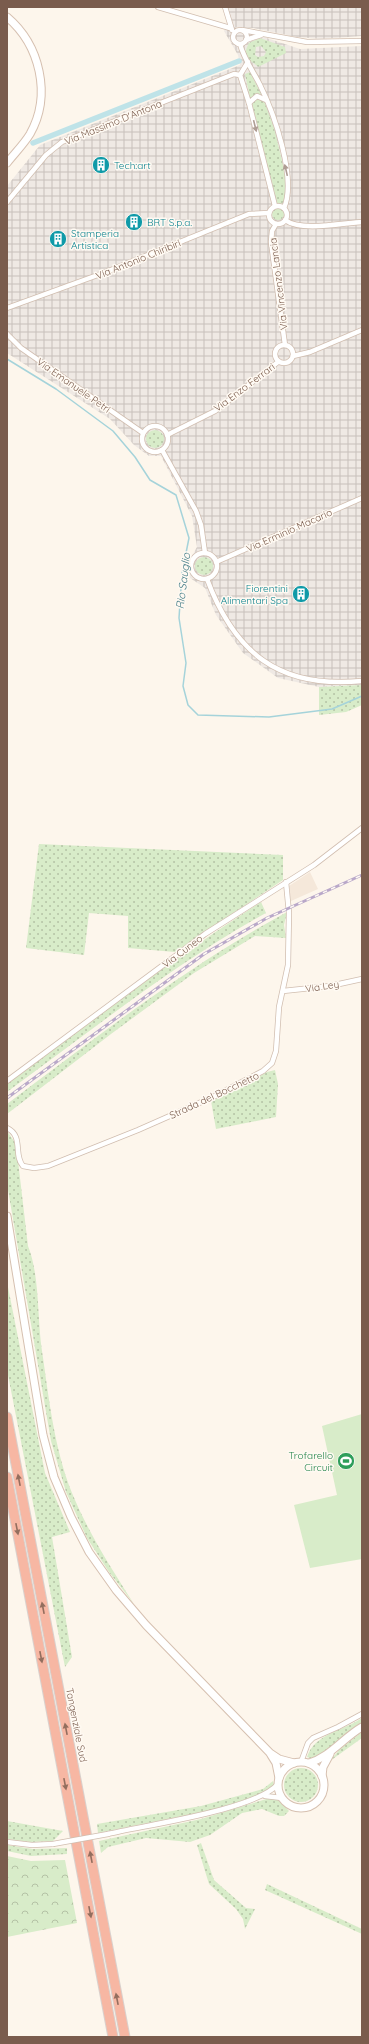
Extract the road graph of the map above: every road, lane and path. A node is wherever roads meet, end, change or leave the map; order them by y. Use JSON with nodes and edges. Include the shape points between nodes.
{"nodes":[{"id":1,"x":158,"y":7,"type":"edge"},
{"id":2,"x":225,"y":7,"type":"edge"},
{"id":3,"x":7,"y":17,"type":"edge"},
{"id":4,"x":230,"y":28,"type":"junction"},
{"id":5,"x":242,"y":30,"type":"junction"},
{"id":6,"x":234,"y":32,"type":"junction"},
{"id":7,"x":264,"y":34,"type":"junction"},
{"id":8,"x":246,"y":40,"type":"junction"},
{"id":9,"x":362,"y":41,"type":"edge"},
{"id":10,"x":240,"y":44,"type":"junction"},
{"id":11,"x":248,"y":62,"type":"junction"},
{"id":12,"x":240,"y":75,"type":"junction"},
{"id":13,"x":266,"y":100,"type":"junction"},
{"id":14,"x":249,"y":103,"type":"junction"},
{"id":15,"x":7,"y":163,"type":"edge"},
{"id":16,"x":7,"y":202,"type":"edge"},
{"id":17,"x":275,"y":206,"type":"junction"},
{"id":18,"x":284,"y":208,"type":"junction"},
{"id":19,"x":269,"y":213,"type":"junction"},
{"id":20,"x":285,"y":220,"type":"junction"},
{"id":21,"x":362,"y":222,"type":"edge"},
{"id":22,"x":276,"y":224,"type":"junction"},
{"id":23,"x":7,"y":308,"type":"edge"},
{"id":24,"x":362,"y":330,"type":"edge"},
{"id":25,"x":7,"y":334,"type":"edge"},
{"id":26,"x":285,"y":345,"type":"junction"},
{"id":27,"x":293,"y":356,"type":"junction"},
{"id":28,"x":278,"y":362,"type":"junction"},
{"id":29,"x":143,"y":433,"type":"junction"},
{"id":30,"x":167,"y":435,"type":"junction"},
{"id":31,"x":162,"y":450,"type":"junction"},
{"id":32,"x":362,"y":498,"type":"edge"},
{"id":33,"x":205,"y":553,"type":"junction"},
{"id":34,"x":216,"y":562,"type":"junction"},
{"id":35,"x":207,"y":579,"type":"junction"},
{"id":36,"x":362,"y":682,"type":"edge"},
{"id":37,"x":362,"y":828,"type":"edge"},
{"id":38,"x":286,"y":882,"type":"junction"},
{"id":39,"x":362,"y":979,"type":"edge"},
{"id":40,"x":283,"y":991,"type":"junction"},
{"id":41,"x":7,"y":1081,"type":"edge"},
{"id":42,"x":7,"y":1128,"type":"edge"},
{"id":43,"x":7,"y":1216,"type":"edge"},
{"id":44,"x":7,"y":1418,"type":"edge"},
{"id":45,"x":7,"y":1477,"type":"edge"},
{"id":46,"x":362,"y":1714,"type":"edge"},
{"id":47,"x":362,"y":1727,"type":"edge"},
{"id":48,"x":332,"y":1751,"type":"junction"},
{"id":49,"x":270,"y":1753,"type":"junction"},
{"id":50,"x":298,"y":1762,"type":"junction"},
{"id":51,"x":309,"y":1763,"type":"junction"},
{"id":52,"x":322,"y":1776,"type":"junction"},
{"id":53,"x":278,"y":1781,"type":"junction"},
{"id":54,"x":264,"y":1796,"type":"junction"},
{"id":55,"x":282,"y":1798,"type":"junction"},
{"id":56,"x":7,"y":1842,"type":"edge"},
{"id":57,"x":113,"y":2037,"type":"edge"},
{"id":58,"x":125,"y":2037,"type":"edge"}],
"edges":[{"from":1,"to":4,"type":"street"},
{"from":2,"to":4,"type":"street"},
{"from":3,"to":15,"type":"street","via":[[20,29],[35,54],[41,90],[40,104],[30,134]]},
{"from":4,"to":6,"type":"street"},
{"from":5,"to":6,"type":"street"},
{"from":5,"to":7,"type":"street"},
{"from":5,"to":8,"type":"street","via":[[246,34]]},
{"from":6,"to":10,"type":"street","via":[[234,41]]},
{"from":7,"to":8,"type":"street"},
{"from":7,"to":9,"type":"street","via":[[307,42]]},
{"from":8,"to":10,"type":"street"},
{"from":10,"to":11,"type":"street"},
{"from":11,"to":12,"type":"street"},
{"from":11,"to":13,"type":"street"},
{"from":12,"to":14,"type":"street"},
{"from":12,"to":16,"type":"street","name":"Via Massimo D'Antona","via":[[227,76],[62,142],[46,155]]},
{"from":13,"to":14,"type":"street","via":[[257,96]]},
{"from":18,"to":13,"type":"street","one_way":true,"via":[[289,194],[288,177],[277,130]]},
{"from":14,"to":17,"type":"street","one_way":true},
{"from":17,"to":18,"type":"street"},
{"from":17,"to":19,"type":"street"},
{"from":18,"to":20,"type":"street","via":[[287,216]]},
{"from":19,"to":22,"type":"street","via":[[271,221]]},
{"from":19,"to":23,"type":"street","name":"Via Antonio Chiribiri","via":[[249,214],[106,272]]},
{"from":20,"to":21,"type":"street","via":[[300,226]]},
{"from":20,"to":22,"type":"street"},
{"from":22,"to":26,"type":"street","name":"Via Vincenzo Lancia","via":[[271,242]]},
{"from":24,"to":27,"type":"street","via":[[310,352]]},
{"from":25,"to":29,"type":"street","name":"Via Emanuele Petri","via":[[21,348]]},
{"from":26,"to":27,"type":"street","via":[[290,348]]},
{"from":26,"to":28,"type":"street","via":[[275,350]]},
{"from":27,"to":28,"type":"street","via":[[283,364]]},
{"from":28,"to":30,"type":"street","name":"Via Enzo Ferrari","via":[[215,411]]},
{"from":29,"to":30,"type":"street","via":[[153,426],[162,428]]},
{"from":29,"to":31,"type":"street","via":[[142,442],[146,449],[154,452]]},
{"from":30,"to":31,"type":"street","via":[[167,443]]},
{"from":31,"to":33,"type":"street","via":[[196,511]]},
{"from":32,"to":34,"type":"street","name":"Via Erminio Macario"},
{"from":33,"to":34,"type":"street","via":[[212,556]]},
{"from":33,"to":35,"type":"street","via":[[194,557],[190,568],[195,576]]},
{"from":34,"to":35,"type":"street","via":[[214,575]]},
{"from":35,"to":36,"type":"street","via":[[230,629],[259,658],[283,672],[311,681]]},
{"from":37,"to":38,"type":"street","name":"Via Cuneo","via":[[314,865]]},
{"from":38,"to":40,"type":"street","name":"Strada del Bocchetto","via":[[289,938],[288,965]]},
{"from":38,"to":41,"type":"street","name":"Via Cuneo","via":[[205,934]]},
{"from":39,"to":40,"type":"street","name":"Via Ley","via":[[330,986]]},
{"from":40,"to":42,"type":"street","name":"Strada del Bocchetto","via":[[279,1008],[276,1052],[272,1063],[263,1071],[214,1096],[48,1166],[27,1168],[21,1163],[17,1137]]},
{"from":43,"to":49,"type":"street","via":[[43,1435],[54,1476],[71,1517],[89,1552],[146,1626]]},
{"from":58,"to":44,"type":"highway","name":"Tangenziale Sud","one_way":true},
{"from":45,"to":57,"type":"highway","one_way":true},
{"from":46,"to":50,"type":"street","via":[[313,1738]]},
{"from":47,"to":48,"type":"street"},
{"from":48,"to":51,"type":"street"},
{"from":48,"to":52,"type":"street"},
{"from":49,"to":50,"type":"street","via":[[279,1759]]},
{"from":49,"to":53,"type":"street","via":[[276,1763]]},
{"from":50,"to":51,"type":"street"},
{"from":50,"to":53,"type":"street","via":[[287,1766]]},
{"from":51,"to":52,"type":"street"},
{"from":52,"to":55,"type":"street","via":[[323,1791],[320,1798],[309,1806],[294,1806]]},
{"from":53,"to":54,"type":"street"},
{"from":53,"to":55,"type":"street"},
{"from":54,"to":55,"type":"street"},
{"from":54,"to":56,"type":"street","bridge":true,"via":[[203,1814],[53,1844]]}]}
